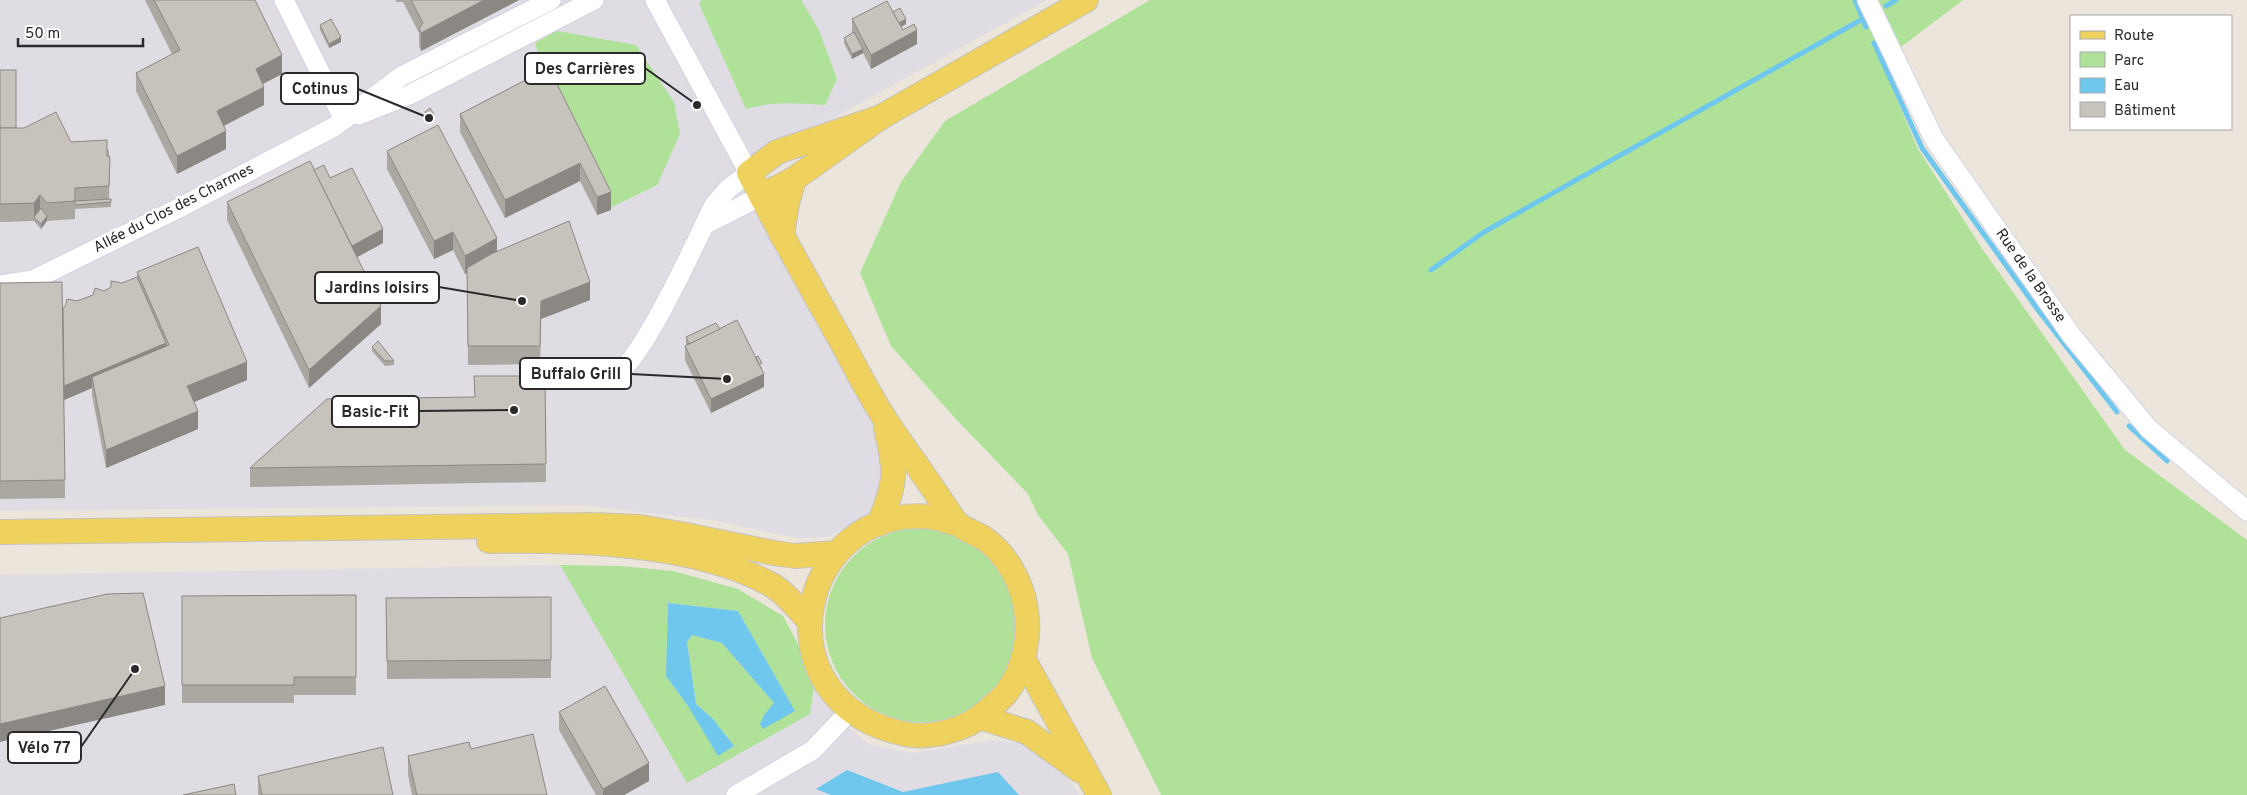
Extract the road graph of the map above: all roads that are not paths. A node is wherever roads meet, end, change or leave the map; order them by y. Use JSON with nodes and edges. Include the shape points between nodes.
{"nodes":[{"id":1,"x":284,"y":0,"type":"edge"},
{"id":2,"x":551,"y":0,"type":"edge"},
{"id":3,"x":594,"y":0,"type":"edge"},
{"id":4,"x":655,"y":0,"type":"edge"},
{"id":5,"x":1086,"y":0,"type":"edge"},
{"id":6,"x":1867,"y":0,"type":"edge"},
{"id":7,"x":882,"y":117,"type":"junction"},
{"id":8,"x":344,"y":120,"type":"junction"},
{"id":9,"x":748,"y":173,"type":"junction"},
{"id":10,"x":794,"y":179,"type":"junction"},
{"id":11,"x":761,"y":196,"type":"junction"},
{"id":12,"x":704,"y":225,"type":"junction"},
{"id":13,"x":782,"y":236,"type":"junction"},
{"id":14,"x":0,"y":285,"type":"edge"},
{"id":15,"x":567,"y":378,"type":"dead end"},
{"id":16,"x":884,"y":417,"type":"junction"},
{"id":17,"x":2247,"y":511,"type":"edge"},
{"id":18,"x":879,"y":524,"type":"junction"},
{"id":19,"x":958,"y":524,"type":"junction"},
{"id":20,"x":0,"y":532,"type":"edge"},
{"id":21,"x":0,"y":548,"type":"edge"},
{"id":22,"x":837,"y":553,"type":"junction"},
{"id":23,"x":809,"y":621,"type":"junction"},
{"id":24,"x":1024,"y":660,"type":"junction"},
{"id":25,"x":850,"y":712,"type":"junction"},
{"id":26,"x":980,"y":717,"type":"junction"},
{"id":27,"x":1092,"y":785,"type":"edge"},
{"id":28,"x":736,"y":795,"type":"edge"}],
"edges":[{"from":1,"to":8,"type":"street"},
{"from":2,"to":8,"type":"street","name":"Allée du Clos des Charmes","via":[[400,77]]},
{"from":3,"to":8,"type":"street","name":"Allée du Clos des Charmes","via":[[386,106]]},
{"from":4,"to":9,"type":"street"},
{"from":5,"to":7,"type":"main road"},
{"from":6,"to":17,"type":"street","name":"Rue de la Brosse","via":[[1934,139],[2072,336],[2149,429]]},
{"from":7,"to":9,"type":"main road","via":[[778,152]]},
{"from":7,"to":10,"type":"main road"},
{"from":8,"to":14,"type":"street","name":"Allée du Clos des Charmes","via":[[179,208],[33,280]]},
{"from":9,"to":11,"type":"main road"},
{"from":9,"to":12,"type":"street","via":[[728,189]]},
{"from":10,"to":11,"type":"main road"},
{"from":10,"to":13,"type":"main road"},
{"from":11,"to":12,"type":"street"},
{"from":11,"to":13,"type":"main road"},
{"from":12,"to":15,"type":"street","via":[[650,331],[626,368],[604,377]]},
{"from":13,"to":16,"type":"main road"},
{"from":16,"to":18,"type":"main road","via":[[895,469],[893,489]]},
{"from":16,"to":19,"type":"main road"},
{"from":18,"to":19,"type":"main road","via":[[923,517]]},
{"from":18,"to":22,"type":"main road","via":[[856,536]]},
{"from":19,"to":24,"type":"main road","via":[[987,540],[1010,564],[1024,594],[1029,627]]},
{"from":20,"to":22,"type":"main road","via":[[592,525],[668,532],[774,554]]},
{"from":21,"to":23,"type":"main road","via":[[513,541],[592,543],[685,555],[732,568],[772,584]]},
{"from":22,"to":23,"type":"main road","via":[[817,584]]},
{"from":23,"to":25,"type":"main road","via":[[810,641],[823,680]]},
{"from":24,"to":26,"type":"main road","via":[[1007,692]]},
{"from":24,"to":27,"type":"main road"},
{"from":25,"to":26,"type":"main road","via":[[880,729],[914,736],[949,732]]},
{"from":25,"to":28,"type":"street","via":[[813,750]]},
{"from":26,"to":27,"type":"main road","via":[[1027,732]]}]}
